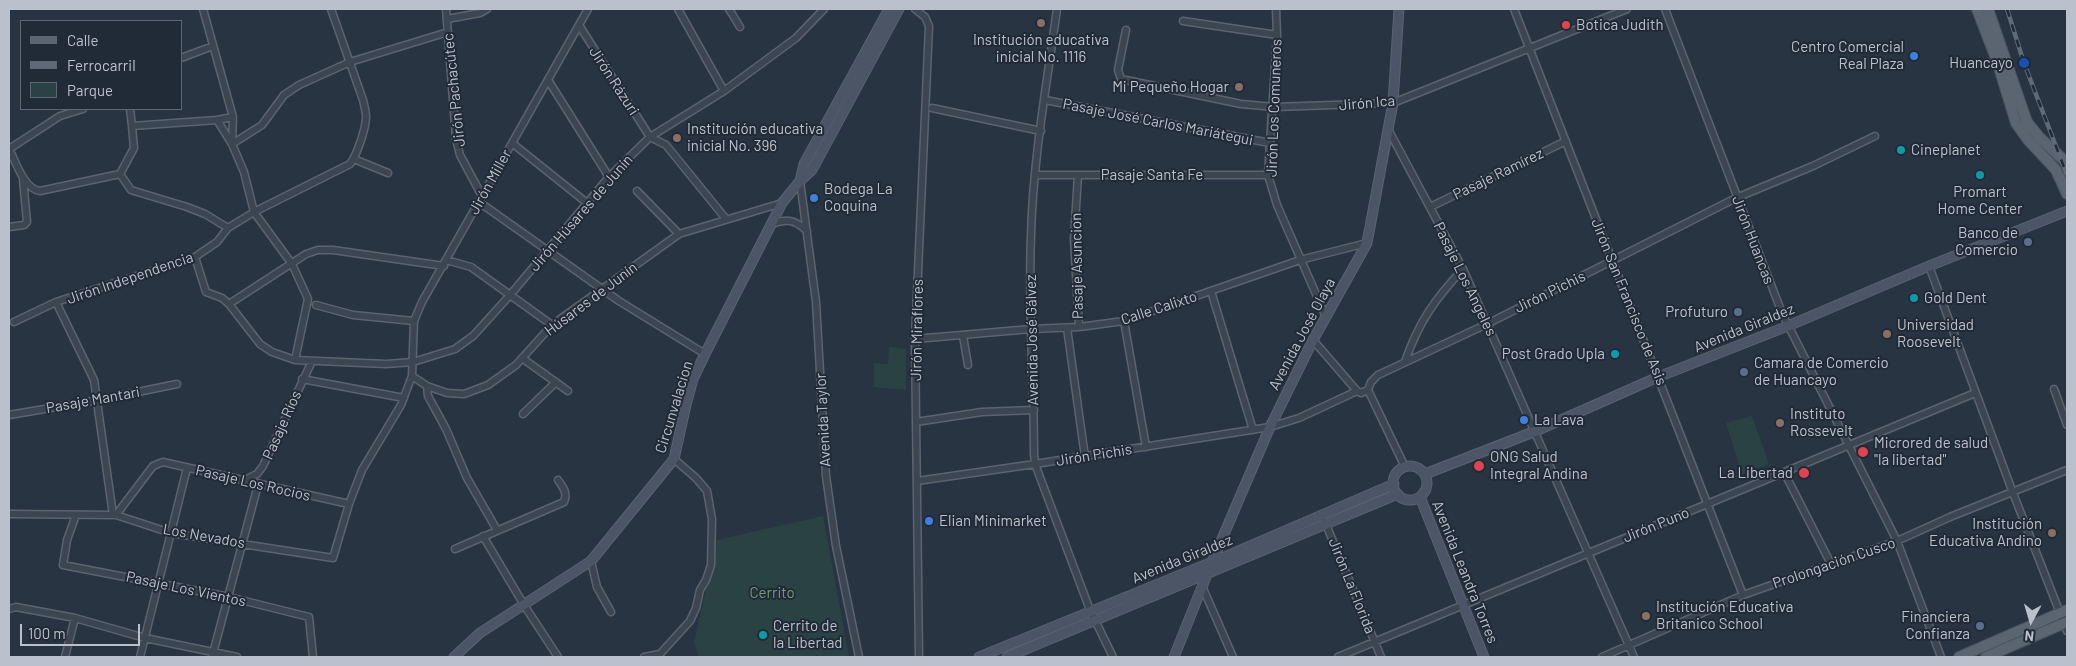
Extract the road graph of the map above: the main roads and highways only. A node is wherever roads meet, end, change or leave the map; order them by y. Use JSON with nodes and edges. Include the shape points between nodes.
{"nodes":[{"id":1,"x":1977,"y":9,"type":"edge"},
{"id":2,"x":1988,"y":9,"type":"edge"},
{"id":3,"x":2067,"y":163,"type":"edge"},
{"id":4,"x":2067,"y":194,"type":"edge"},
{"id":5,"x":2064,"y":611,"type":"edge"},
{"id":6,"x":2066,"y":625,"type":"edge"},
{"id":7,"x":1959,"y":657,"type":"edge"},
{"id":8,"x":1986,"y":657,"type":"edge"}],
"edges":[{"from":1,"to":4,"type":"main road","via":[[2016,123],[2051,164]]},
{"from":2,"to":3,"type":"main road","via":[[2027,122]]},
{"from":5,"to":7,"type":"main road"},
{"from":6,"to":8,"type":"main road"}]}
